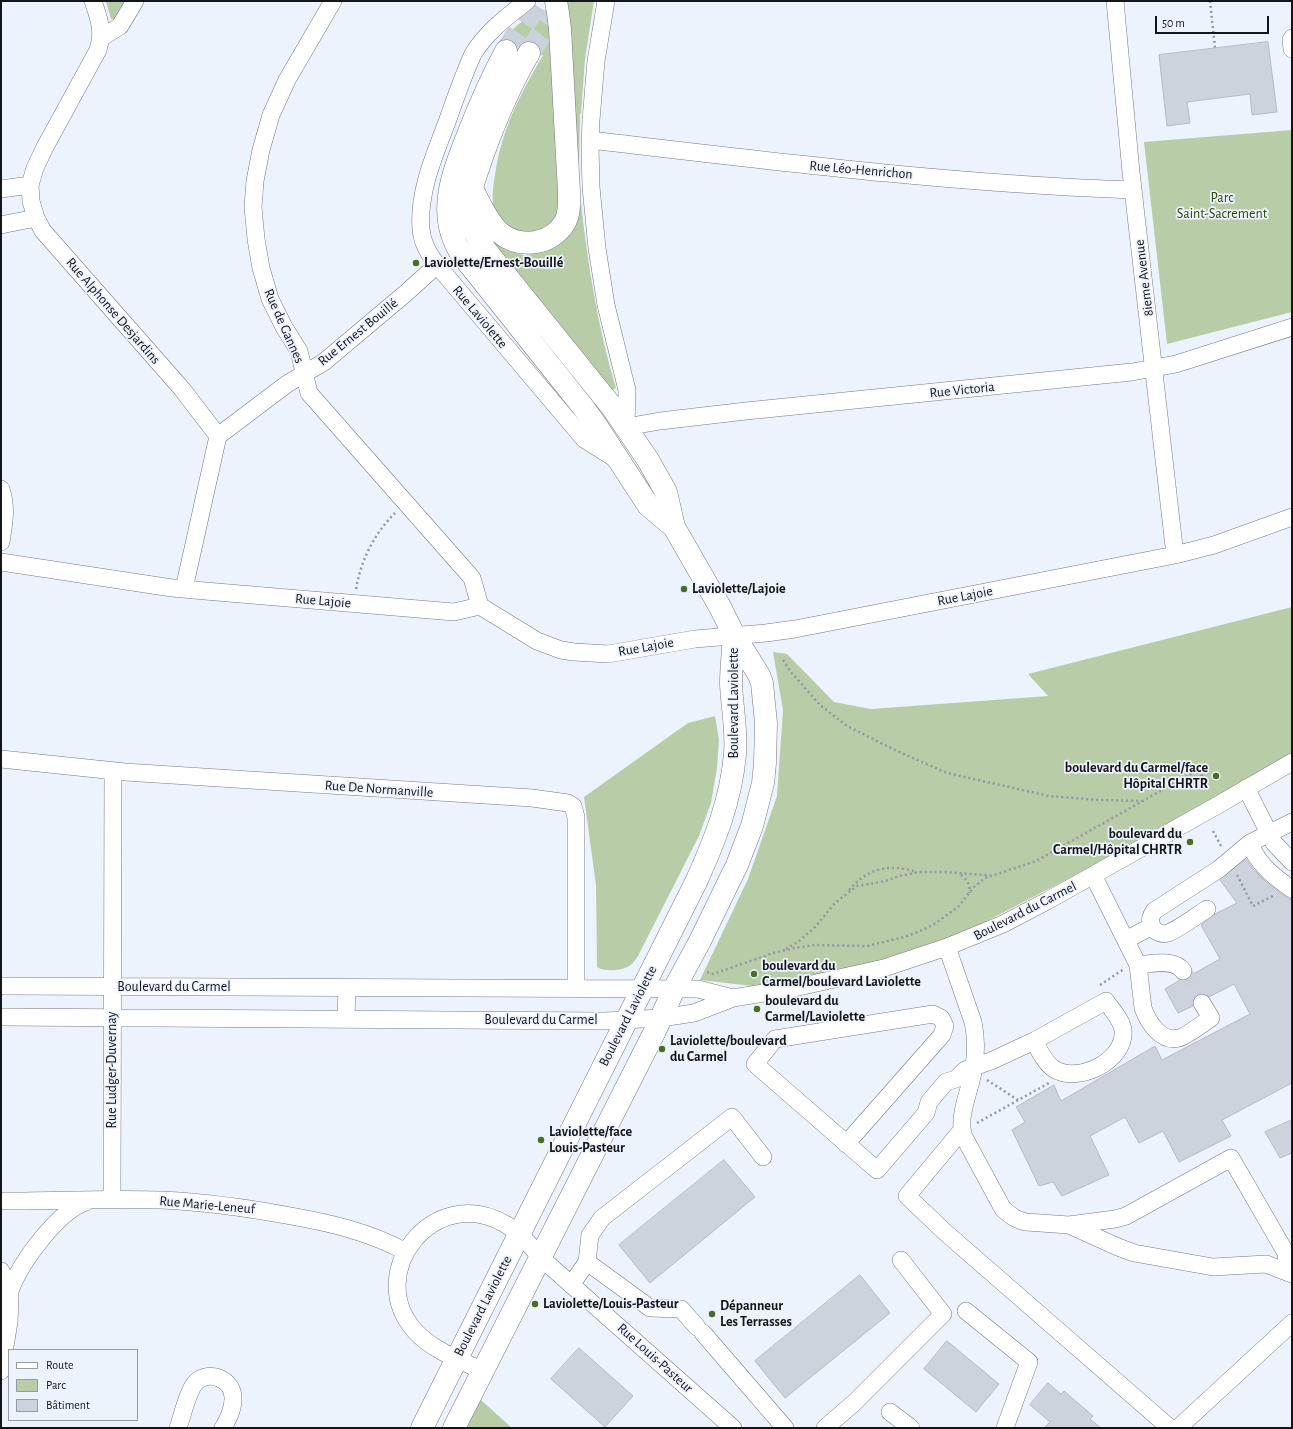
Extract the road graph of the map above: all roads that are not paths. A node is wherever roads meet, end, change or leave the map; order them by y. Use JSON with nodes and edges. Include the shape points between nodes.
{"nodes":[{"id":1,"x":93,"y":1,"type":"edge"},
{"id":2,"x":135,"y":1,"type":"edge"},
{"id":3,"x":333,"y":1,"type":"edge"},
{"id":4,"x":527,"y":1,"type":"edge"},
{"id":5,"x":556,"y":1,"type":"edge"},
{"id":6,"x":606,"y":1,"type":"edge"},
{"id":7,"x":1115,"y":1,"type":"edge"},
{"id":8,"x":101,"y":38,"type":"junction"},
{"id":9,"x":1292,"y":38,"type":"edge"},
{"id":10,"x":1292,"y":49,"type":"edge"},
{"id":11,"x":506,"y":51,"type":"tunnel mouth"},
{"id":12,"x":529,"y":53,"type":"tunnel mouth"},
{"id":13,"x":590,"y":140,"type":"junction"},
{"id":14,"x":30,"y":185,"type":"junction"},
{"id":15,"x":1,"y":189,"type":"edge"},
{"id":16,"x":472,"y":189,"type":"junction"},
{"id":17,"x":1134,"y":190,"type":"junction"},
{"id":18,"x":36,"y":218,"type":"junction"},
{"id":19,"x":1,"y":225,"type":"edge"},
{"id":20,"x":437,"y":265,"type":"junction"},
{"id":21,"x":1292,"y":327,"type":"edge"},
{"id":22,"x":1154,"y":368,"type":"junction"},
{"id":23,"x":304,"y":373,"type":"junction"},
{"id":24,"x":626,"y":427,"type":"junction"},
{"id":25,"x":218,"y":436,"type":"junction"},
{"id":26,"x":618,"y":460,"type":"junction"},
{"id":27,"x":1,"y":489,"type":"edge"},
{"id":28,"x":1292,"y":517,"type":"edge"},
{"id":29,"x":674,"y":527,"type":"junction"},
{"id":30,"x":1,"y":542,"type":"edge"},
{"id":31,"x":1175,"y":555,"type":"junction"},
{"id":32,"x":1,"y":562,"type":"edge"},
{"id":33,"x":184,"y":589,"type":"junction"},
{"id":34,"x":480,"y":606,"type":"junction"},
{"id":35,"x":734,"y":635,"type":"junction"},
{"id":36,"x":1,"y":759,"type":"edge"},
{"id":37,"x":1292,"y":762,"type":"edge"},
{"id":38,"x":114,"y":771,"type":"junction"},
{"id":39,"x":1246,"y":788,"type":"junction"},
{"id":40,"x":1292,"y":822,"type":"edge"},
{"id":41,"x":1269,"y":833,"type":"junction"},
{"id":42,"x":1250,"y":843,"type":"junction"},
{"id":43,"x":1292,"y":862,"type":"edge"},
{"id":44,"x":1093,"y":875,"type":"junction"},
{"id":45,"x":1285,"y":891,"type":"edge"},
{"id":46,"x":1207,"y":909,"type":"dead end"},
{"id":47,"x":1152,"y":926,"type":"junction"},
{"id":48,"x":1126,"y":940,"type":"junction"},
{"id":49,"x":947,"y":947,"type":"junction"},
{"id":50,"x":1133,"y":966,"type":"junction"},
{"id":51,"x":1183,"y":971,"type":"tunnel mouth"},
{"id":52,"x":1,"y":986,"type":"edge"},
{"id":53,"x":113,"y":987,"type":"junction"},
{"id":54,"x":347,"y":988,"type":"junction"},
{"id":55,"x":642,"y":988,"type":"junction"},
{"id":56,"x":576,"y":989,"type":"junction"},
{"id":57,"x":674,"y":989,"type":"junction"},
{"id":58,"x":733,"y":998,"type":"junction"},
{"id":59,"x":1202,"y":1003,"type":"tunnel mouth"},
{"id":60,"x":1,"y":1017,"type":"edge"},
{"id":61,"x":113,"y":1018,"type":"junction"},
{"id":62,"x":661,"y":1018,"type":"junction"},
{"id":63,"x":346,"y":1019,"type":"junction"},
{"id":64,"x":626,"y":1021,"type":"junction"},
{"id":65,"x":1034,"y":1041,"type":"junction"},
{"id":66,"x":974,"y":1066,"type":"junction"},
{"id":67,"x":962,"y":1130,"type":"junction"},
{"id":68,"x":846,"y":1144,"type":"junction"},
{"id":69,"x":763,"y":1157,"type":"dead end"},
{"id":70,"x":92,"y":1200,"type":"junction"},
{"id":71,"x":112,"y":1200,"type":"junction"},
{"id":72,"x":1,"y":1201,"type":"edge"},
{"id":73,"x":1106,"y":1220,"type":"junction"},
{"id":74,"x":1069,"y":1226,"type":"junction"},
{"id":75,"x":520,"y":1233,"type":"junction"},
{"id":76,"x":1092,"y":1236,"type":"junction"},
{"id":77,"x":406,"y":1252,"type":"junction"},
{"id":78,"x":540,"y":1257,"type":"junction"},
{"id":79,"x":901,"y":1260,"type":"dead end"},
{"id":80,"x":587,"y":1262,"type":"junction"},
{"id":81,"x":1,"y":1271,"type":"edge"},
{"id":82,"x":1290,"y":1273,"type":"edge"},
{"id":83,"x":572,"y":1285,"type":"junction"},
{"id":84,"x":10,"y":1290,"type":"junction"},
{"id":85,"x":966,"y":1311,"type":"dead end"},
{"id":86,"x":1292,"y":1323,"type":"edge"},
{"id":87,"x":457,"y":1358,"type":"junction"},
{"id":88,"x":483,"y":1371,"type":"junction"},
{"id":89,"x":1,"y":1372,"type":"edge"},
{"id":90,"x":890,"y":1412,"type":"dead end"},
{"id":91,"x":178,"y":1428,"type":"edge"},
{"id":92,"x":223,"y":1428,"type":"edge"},
{"id":93,"x":422,"y":1428,"type":"edge"},
{"id":94,"x":454,"y":1428,"type":"edge"},
{"id":95,"x":733,"y":1428,"type":"edge"},
{"id":96,"x":785,"y":1428,"type":"edge"},
{"id":97,"x":825,"y":1428,"type":"edge"},
{"id":98,"x":911,"y":1428,"type":"edge"},
{"id":99,"x":1004,"y":1428,"type":"edge"},
{"id":100,"x":1170,"y":1428,"type":"edge"},
{"id":101,"x":1178,"y":1428,"type":"edge"}],
"edges":[{"from":1,"to":8,"type":"street","name":"Rue Alphonse Desjardins","via":[[101,25]]},
{"from":2,"to":8,"type":"street","via":[[120,26]]},
{"from":3,"to":23,"type":"street","name":"Rue de Gannes","via":[[278,98],[261,150],[254,193],[256,239],[266,287],[277,313],[299,351]]},
{"from":4,"to":20,"type":"street","name":"Rue Laviolette","via":[[482,40],[476,49],[438,146],[424,188],[421,209],[421,233],[426,248]]},
{"from":5,"to":16,"type":"main road","via":[[560,29],[569,192],[569,209],[565,222],[555,234],[542,241],[529,243],[509,239],[494,227]]},
{"from":6,"to":13,"type":"street","via":[[596,61]]},
{"from":7,"to":17,"type":"street","name":"8ieme Avenue"},
{"from":8,"to":14,"type":"street","name":"Rue Alphonse Desjardins","via":[[95,56],[38,160]]},
{"from":9,"to":10,"type":"street"},
{"from":11,"to":26,"type":"main road","name":"Rue Laviolette","via":[[479,107],[452,176],[448,206],[452,234],[462,255],[583,407]]},
{"from":12,"to":16,"type":"main road","name":"Rue Laviolette","via":[[500,112]]},
{"from":13,"to":17,"type":"street","name":"Rue Léo-Henrichon","via":[[845,169],[1052,187]]},
{"from":13,"to":24,"type":"street","via":[[591,192],[597,248],[610,325],[627,390]]},
{"from":14,"to":15,"type":"street"},
{"from":14,"to":18,"type":"street","name":"Rue Alphonse Desjardins"},
{"from":16,"to":24,"type":"main road","name":"Rue Laviolette","via":[[470,218],[483,247]]},
{"from":17,"to":22,"type":"street","name":"8ieme Avenue"},
{"from":18,"to":19,"type":"street"},
{"from":18,"to":25,"type":"street","name":"Rue Alphonse Desjardins","via":[[48,237],[182,389]]},
{"from":20,"to":23,"type":"street","name":"Rue Ernest Bouillé","via":[[324,362]]},
{"from":20,"to":26,"type":"street","name":"Rue Laviolette","via":[[584,439]]},
{"from":21,"to":22,"type":"street","name":"Rue Victoria","via":[[1176,364]]},
{"from":22,"to":24,"type":"street","name":"Rue Victoria","via":[[1117,374],[746,411]]},
{"from":22,"to":31,"type":"street","name":"8ieme Avenue"},
{"from":23,"to":25,"type":"street","name":"Rue Ernest Bouillé"},
{"from":23,"to":34,"type":"street","name":"Rue de Gannes","via":[[311,395],[472,578]]},
{"from":24,"to":29,"type":"main road","name":"Rue Laviolette","via":[[666,492]]},
{"from":25,"to":33,"type":"street"},
{"from":26,"to":29,"type":"main road","name":"Rue Laviolette","via":[[648,505]]},
{"from":27,"to":30,"type":"street","via":[[5,512]]},
{"from":28,"to":31,"type":"street","name":"Rue Lajoie","via":[[1214,545]]},
{"from":29,"to":35,"type":"main road","name":"Rue Laviolette"},
{"from":31,"to":35,"type":"street","name":"Rue Lajoie","via":[[795,629]]},
{"from":32,"to":33,"type":"street","name":"Rue Lajoie"},
{"from":33,"to":34,"type":"street","name":"Rue Lajoie","via":[[454,612]]},
{"from":34,"to":35,"type":"street","name":"Rue Lajoie","via":[[537,640],[555,648],[574,652],[608,654]]},
{"from":35,"to":55,"type":"main road","name":"Boulevard Laviolette","via":[[731,684],[736,733],[726,807],[696,882]]},
{"from":35,"to":57,"type":"main road","name":"Boulevard Laviolette","via":[[762,683],[766,723],[763,783],[752,826],[737,865]]},
{"from":36,"to":38,"type":"street","name":"Rue De Normanville"},
{"from":37,"to":39,"type":"street","name":"Boulevard du Carmel"},
{"from":38,"to":53,"type":"street","name":"Rue Ludger-Duvernay"},
{"from":38,"to":56,"type":"street","name":"Rue De Normanville","via":[[532,798],[568,803],[573,806],[576,817]]},
{"from":39,"to":41,"type":"street"},
{"from":39,"to":44,"type":"street","name":"Boulevard du Carmel"},
{"from":40,"to":41,"type":"street"},
{"from":41,"to":42,"type":"street"},
{"from":41,"to":43,"type":"street"},
{"from":42,"to":45,"type":"street","via":[[1268,870],[1284,884]]},
{"from":42,"to":47,"type":"street","via":[[1219,869],[1154,911],[1150,919]]},
{"from":44,"to":48,"type":"street"},
{"from":44,"to":49,"type":"street","name":"Boulevard du Carmel","via":[[1013,919]]},
{"from":46,"to":47,"type":"street","via":[[1168,933],[1160,933]]},
{"from":47,"to":48,"type":"street"},
{"from":48,"to":50,"type":"street"},
{"from":49,"to":58,"type":"street","name":"Boulevard du Carmel","via":[[873,971]]},
{"from":49,"to":66,"type":"street","via":[[973,1022]]},
{"from":50,"to":51,"type":"street","via":[[1174,964],[1180,966]]},
{"from":50,"to":59,"type":"street","via":[[1145,1014],[1159,1033],[1179,1038],[1211,1018]]},
{"from":52,"to":53,"type":"street","name":"Boulevard du Carmel"},
{"from":53,"to":54,"type":"street","name":"Boulevard du Carmel"},
{"from":53,"to":61,"type":"street","name":"Rue Ludger-Duvernay"},
{"from":54,"to":56,"type":"street","name":"Boulevard du Carmel"},
{"from":54,"to":63,"type":"street"},
{"from":55,"to":56,"type":"street","name":"Boulevard du Carmel"},
{"from":55,"to":57,"type":"street","name":"Boulevard du Carmel"},
{"from":55,"to":64,"type":"main road","name":"Boulevard Laviolette"},
{"from":57,"to":58,"type":"street","name":"Boulevard du Carmel","via":[[698,989]]},
{"from":57,"to":62,"type":"main road","name":"Boulevard Laviolette"},
{"from":58,"to":62,"type":"street","name":"Boulevard du Carmel","via":[[694,1013]]},
{"from":60,"to":61,"type":"street","name":"Boulevard du Carmel"},
{"from":61,"to":63,"type":"street","name":"Boulevard du Carmel"},
{"from":61,"to":71,"type":"street","name":"Rue Ludger-Duvernay"},
{"from":62,"to":64,"type":"street","name":"Boulevard du Carmel"},
{"from":62,"to":78,"type":"main road","name":"Boulevard Laviolette"},
{"from":63,"to":64,"type":"street","name":"Boulevard du Carmel"},
{"from":64,"to":75,"type":"main road","name":"Boulevard Laviolette"},
{"from":65,"to":65,"type":"street","via":[[1102,994],[1122,1027],[1122,1039],[1117,1050],[1105,1063],[1088,1071],[1072,1074],[1059,1072],[1048,1064]]},
{"from":65,"to":66,"type":"street"},
{"from":66,"to":67,"type":"street","via":[[962,1119]]},
{"from":66,"to":68,"type":"street","via":[[965,1070],[956,1079],[946,1082],[929,1102],[926,1113],[876,1170]]},
{"from":67,"to":74,"type":"street","via":[[999,1202],[1008,1213],[1026,1222]]},
{"from":67,"to":100,"type":"street","via":[[907,1196]]},
{"from":68,"to":68,"type":"street","via":[[942,1035],[945,1026],[941,1018],[933,1014],[775,1039],[755,1064]]},
{"from":69,"to":80,"type":"street","via":[[732,1117],[602,1218],[590,1235]]},
{"from":70,"to":71,"type":"street","name":"Rue Marie-Leneuf"},
{"from":70,"to":72,"type":"street","name":"Rue Marie-Leneuf"},
{"from":70,"to":84,"type":"street","via":[[74,1208],[58,1221],[23,1264]]},
{"from":71,"to":77,"type":"street","name":"Rue Marie-Leneuf","via":[[192,1202],[269,1212],[336,1226]]},
{"from":73,"to":74,"type":"street"},
{"from":73,"to":76,"type":"street"},
{"from":73,"to":82,"type":"street","via":[[1126,1216],[1231,1158],[1286,1253]]},
{"from":74,"to":76,"type":"street"},
{"from":75,"to":77,"type":"street","via":[[493,1218],[470,1213],[459,1214],[448,1216],[427,1227]]},
{"from":75,"to":78,"type":"street","name":"Rue Louis-Pasteur"},
{"from":75,"to":87,"type":"main road","name":"Boulevard Laviolette"},
{"from":76,"to":82,"type":"street","via":[[1134,1253],[1213,1266],[1266,1264]]},
{"from":77,"to":87,"type":"street","via":[[400,1264],[398,1287],[399,1299],[407,1320],[430,1345]]},
{"from":78,"to":83,"type":"street","name":"Rue Louis-Pasteur"},
{"from":78,"to":88,"type":"main road","name":"Boulevard Laviolette"},
{"from":79,"to":97,"type":"street","via":[[943,1314],[855,1402]]},
{"from":80,"to":83,"type":"street"},
{"from":80,"to":96,"type":"street","via":[[650,1308],[681,1309]]},
{"from":81,"to":84,"type":"street"},
{"from":83,"to":95,"type":"street","name":"Rue Louis-Pasteur"},
{"from":84,"to":89,"type":"street","via":[[9,1322]]},
{"from":85,"to":99,"type":"street","via":[[1029,1362]]},
{"from":86,"to":101,"type":"street"},
{"from":87,"to":88,"type":"street"},
{"from":87,"to":93,"type":"main road","name":"Boulevard Laviolette"},
{"from":88,"to":94,"type":"main road","name":"Boulevard Laviolette"},
{"from":90,"to":98,"type":"street"},
{"from":91,"to":92,"type":"street","via":[[191,1389],[202,1378],[209,1376],[223,1380],[232,1391],[231,1413]]}]}
